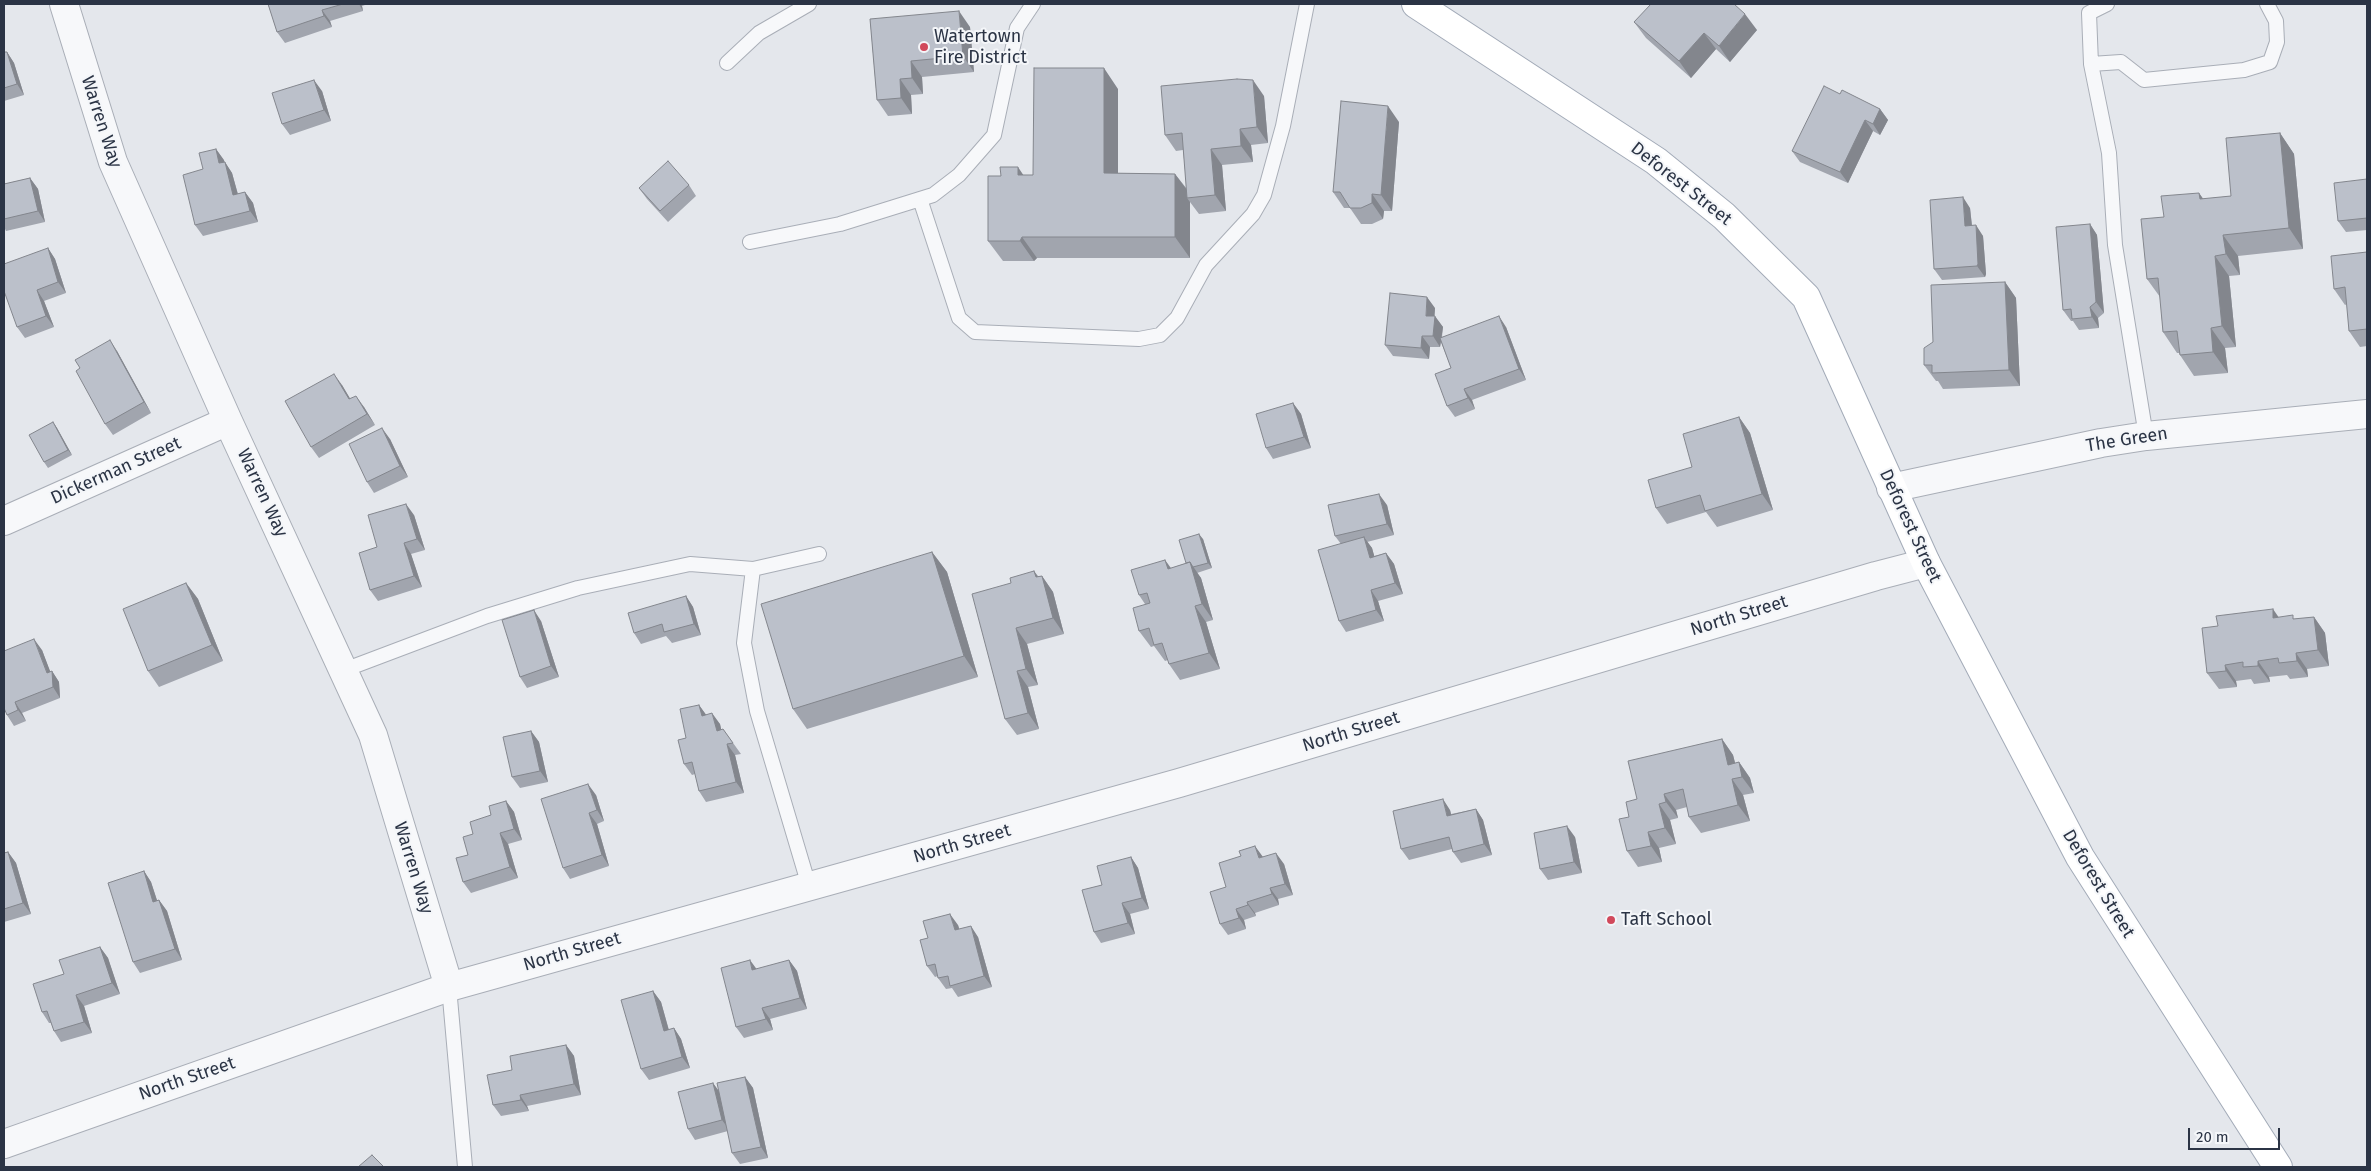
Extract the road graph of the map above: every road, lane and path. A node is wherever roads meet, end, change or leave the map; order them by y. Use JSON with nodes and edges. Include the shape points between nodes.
{"nodes":[{"id":1,"x":64,"y":4,"type":"edge"},
{"id":2,"x":809,"y":4,"type":"edge"},
{"id":3,"x":1033,"y":4,"type":"edge"},
{"id":4,"x":1306,"y":4,"type":"edge"},
{"id":5,"x":1416,"y":4,"type":"edge"},
{"id":6,"x":2107,"y":4,"type":"edge"},
{"id":7,"x":2267,"y":4,"type":"edge"},
{"id":8,"x":727,"y":63,"type":"dead end"},
{"id":9,"x":2091,"y":64,"type":"junction"},
{"id":10,"x":920,"y":199,"type":"junction"},
{"id":11,"x":750,"y":242,"type":"dead end"},
{"id":12,"x":2367,"y":414,"type":"edge"},
{"id":13,"x":228,"y":421,"type":"junction"},
{"id":14,"x":2146,"y":436,"type":"junction"},
{"id":15,"x":1891,"y":488,"type":"junction"},
{"id":16,"x":4,"y":521,"type":"edge"},
{"id":17,"x":819,"y":554,"type":"dead end"},
{"id":18,"x":1926,"y":563,"type":"junction"},
{"id":19,"x":753,"y":569,"type":"junction"},
{"id":20,"x":344,"y":670,"type":"junction"},
{"id":21,"x":809,"y":886,"type":"junction"},
{"id":22,"x":449,"y":987,"type":"junction"},
{"id":23,"x":4,"y":1144,"type":"edge"},
{"id":24,"x":465,"y":1167,"type":"edge"},
{"id":25,"x":2278,"y":1167,"type":"edge"}],
"edges":[{"from":1,"to":13,"type":"street","name":"Warren Way","via":[[113,162]]},
{"from":2,"to":8,"type":"lane","via":[[759,33]]},
{"from":3,"to":10,"type":"lane","via":[[1017,28],[994,135],[960,175],[933,195]]},
{"from":4,"to":10,"type":"lane","via":[[1283,126],[1264,194],[1253,214],[1206,265],[1177,318],[1160,334],[1139,339],[975,332],[959,318]]},
{"from":5,"to":15,"type":"main road","name":"Deforest Street","via":[[1656,161],[1724,216],[1806,297]]},
{"from":6,"to":9,"type":"lane","via":[[2090,13]]},
{"from":7,"to":9,"type":"lane","via":[[2276,21],[2277,35],[2270,62],[2244,70],[2144,80],[2121,62]]},
{"from":9,"to":14,"type":"lane","via":[[2109,153],[2115,245]]},
{"from":10,"to":11,"type":"lane","via":[[840,224]]},
{"from":12,"to":14,"type":"street","name":"The Green"},
{"from":13,"to":16,"type":"street","name":"Dickerman Street"},
{"from":13,"to":20,"type":"street","name":"Warren Way"},
{"from":14,"to":15,"type":"street","name":"The Green"},
{"from":15,"to":18,"type":"main road","name":"Deforest Street"},
{"from":17,"to":19,"type":"lane"},
{"from":18,"to":21,"type":"street","name":"North Street","via":[[1180,783]]},
{"from":18,"to":25,"type":"main road","name":"Deforest Street","via":[[2080,857]]},
{"from":19,"to":20,"type":"lane","via":[[690,564],[578,588],[487,616]]},
{"from":19,"to":21,"type":"lane","via":[[744,643],[757,710]]},
{"from":20,"to":22,"type":"street","name":"Warren Way","via":[[374,735]]},
{"from":21,"to":22,"type":"street","name":"North Street"},
{"from":22,"to":23,"type":"street","name":"North Street"},
{"from":22,"to":24,"type":"lane"}]}
